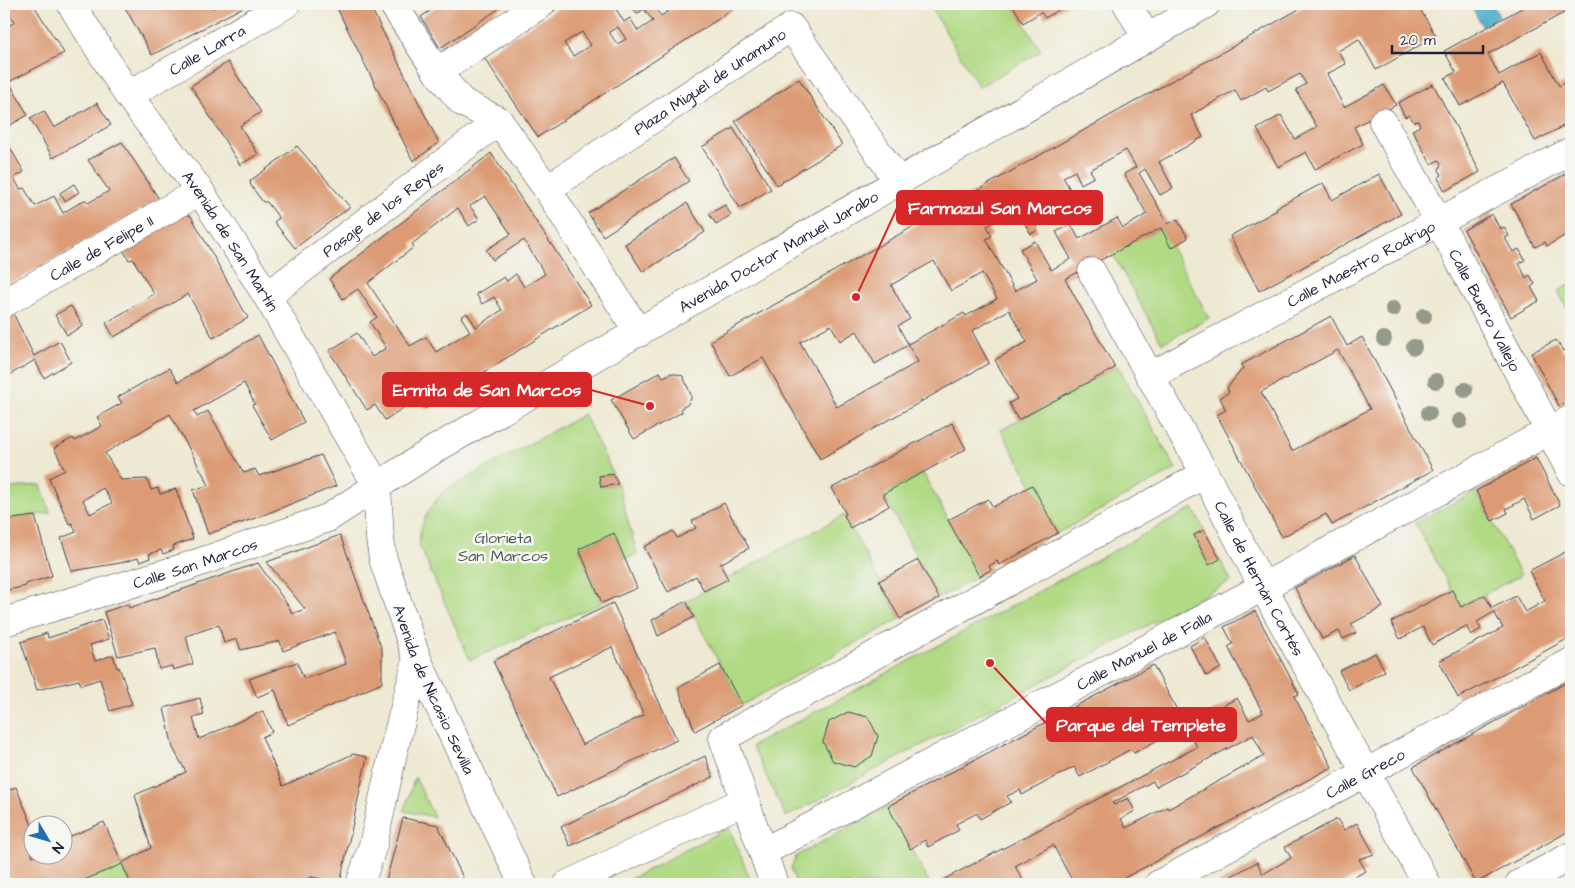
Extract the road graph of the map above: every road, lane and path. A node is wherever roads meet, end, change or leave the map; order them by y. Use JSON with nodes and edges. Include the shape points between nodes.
{"nodes":[{"id":1,"x":71,"y":4,"type":"edge"},
{"id":2,"x":286,"y":4,"type":"edge"},
{"id":3,"x":393,"y":4,"type":"edge"},
{"id":4,"x":541,"y":4,"type":"edge"},
{"id":5,"x":1127,"y":4,"type":"edge"},
{"id":6,"x":1206,"y":4,"type":"edge"},
{"id":7,"x":1147,"y":38,"type":"junction"},
{"id":8,"x":437,"y":72,"type":"junction"},
{"id":9,"x":128,"y":95,"type":"junction"},
{"id":10,"x":499,"y":121,"type":"junction"},
{"id":11,"x":1383,"y":122,"type":"dead end"},
{"id":12,"x":1571,"y":151,"type":"edge"},
{"id":13,"x":898,"y":181,"type":"junction"},
{"id":14,"x":547,"y":189,"type":"junction"},
{"id":15,"x":200,"y":191,"type":"junction"},
{"id":16,"x":1439,"y":222,"type":"junction"},
{"id":17,"x":1092,"y":272,"type":"dead end"},
{"id":18,"x":267,"y":296,"type":"junction"},
{"id":19,"x":4,"y":303,"type":"edge"},
{"id":20,"x":639,"y":333,"type":"junction"},
{"id":21,"x":1150,"y":376,"type":"junction"},
{"id":22,"x":1560,"y":425,"type":"edge"},
{"id":23,"x":1571,"y":472,"type":"edge"},
{"id":24,"x":1205,"y":474,"type":"junction"},
{"id":25,"x":377,"y":486,"type":"junction"},
{"id":26,"x":1263,"y":587,"type":"junction"},
{"id":27,"x":4,"y":622,"type":"edge"},
{"id":28,"x":417,"y":659,"type":"junction"},
{"id":29,"x":1571,"y":662,"type":"edge"},
{"id":30,"x":1365,"y":774,"type":"junction"},
{"id":31,"x":744,"y":801,"type":"junction"},
{"id":32,"x":763,"y":852,"type":"junction"},
{"id":33,"x":1571,"y":856,"type":"edge"},
{"id":34,"x":360,"y":884,"type":"edge"},
{"id":35,"x":523,"y":884,"type":"edge"},
{"id":36,"x":568,"y":884,"type":"edge"},
{"id":37,"x":774,"y":884,"type":"edge"},
{"id":38,"x":1159,"y":884,"type":"edge"},
{"id":39,"x":1427,"y":884,"type":"edge"},
{"id":40,"x":1519,"y":884,"type":"edge"}],
"edges":[{"from":1,"to":9,"type":"street","name":"Avenida de San Martín"},
{"from":2,"to":9,"type":"street","name":"Calle Larra"},
{"from":3,"to":8,"type":"street"},
{"from":4,"to":8,"type":"street"},
{"from":5,"to":7,"type":"street"},
{"from":6,"to":7,"type":"street","name":"Avenida Doctor Manuel Jarabo"},
{"from":7,"to":13,"type":"street","name":"Avenida Doctor Manuel Jarabo"},
{"from":8,"to":10,"type":"street","via":[[462,102]]},
{"from":9,"to":15,"type":"street","name":"Avenida de San Martín"},
{"from":10,"to":14,"type":"street"},
{"from":10,"to":18,"type":"street","name":"Pasaje de los Reyes"},
{"from":11,"to":16,"type":"street","name":"Calle Buero Vallejo"},
{"from":12,"to":16,"type":"street","name":"Calle Maestro Rodrigo"},
{"from":13,"to":14,"type":"street","name":"Plaza Miguel de Unamuno","via":[[791,27]]},
{"from":13,"to":20,"type":"street","name":"Avenida Doctor Manuel Jarabo"},
{"from":14,"to":20,"type":"street"},
{"from":15,"to":18,"type":"street","name":"Avenida de San Martín"},
{"from":15,"to":19,"type":"street","name":"Calle de Felipe II"},
{"from":16,"to":21,"type":"street","name":"Calle Maestro Rodrigo"},
{"from":16,"to":22,"type":"street","name":"Calle Buero Vallejo"},
{"from":17,"to":21,"type":"street","name":"Calle de Hernán Cortés"},
{"from":18,"to":25,"type":"street","name":"Avenida de San Martín"},
{"from":20,"to":25,"type":"street","name":"Avenida Doctor Manuel Jarabo","via":[[437,448]]},
{"from":21,"to":24,"type":"street","name":"Calle de Hernán Cortés"},
{"from":22,"to":23,"type":"street","name":"Calle Buero Vallejo"},
{"from":22,"to":26,"type":"street","name":"Calle Manuel de Falla"},
{"from":24,"to":26,"type":"street","name":"Calle de Hernán Cortés"},
{"from":24,"to":31,"type":"street","via":[[723,738]]},
{"from":25,"to":27,"type":"street","name":"Calle San Marcos","via":[[328,518],[186,567]]},
{"from":25,"to":28,"type":"street","name":"Avenida de Nicasio Sevilla","via":[[383,559]]},
{"from":26,"to":30,"type":"street","name":"Calle de Hernán Cortés"},
{"from":26,"to":32,"type":"street","name":"Calle Manuel de Falla"},
{"from":28,"to":34,"type":"street","via":[[373,845]]},
{"from":28,"to":35,"type":"street","name":"Avenida de Nicasio Sevilla"},
{"from":29,"to":30,"type":"street","name":"Calle Greco"},
{"from":30,"to":38,"type":"street","name":"Calle Greco"},
{"from":30,"to":39,"type":"street","name":"Calle de Hernán Cortés"},
{"from":31,"to":32,"type":"street"},
{"from":31,"to":36,"type":"street"},
{"from":32,"to":37,"type":"street"},
{"from":33,"to":40,"type":"street"}]}
